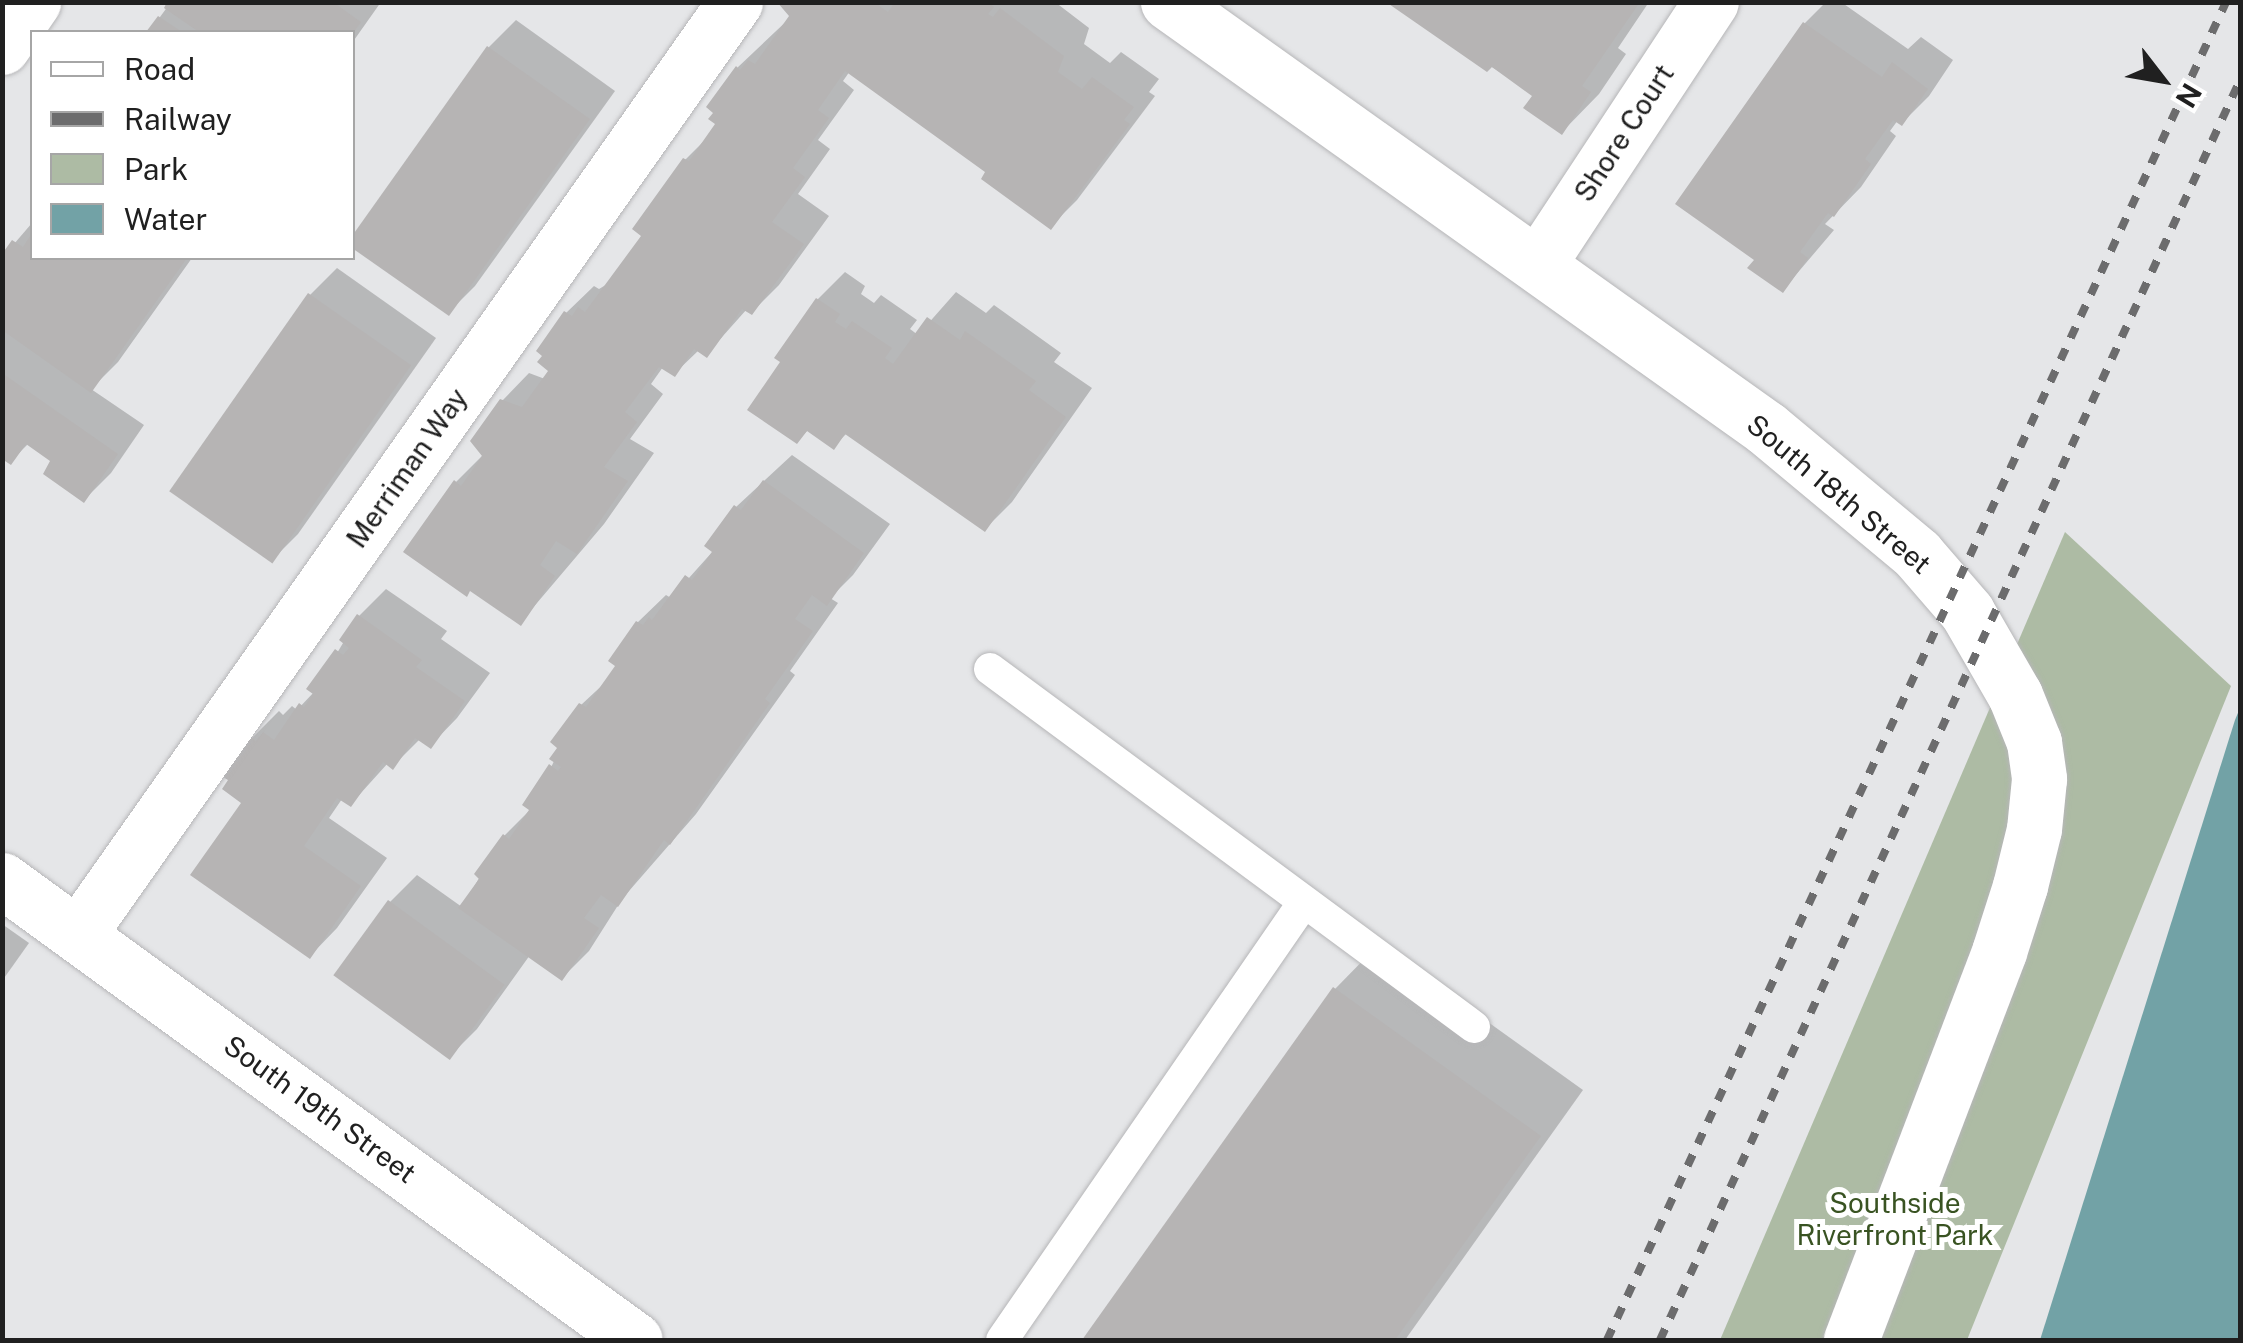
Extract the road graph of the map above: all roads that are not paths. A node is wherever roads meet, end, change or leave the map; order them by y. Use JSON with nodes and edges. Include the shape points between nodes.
{"nodes":[{"id":1,"x":33,"y":2,"type":"edge"},
{"id":2,"x":735,"y":2,"type":"edge"},
{"id":3,"x":1168,"y":2,"type":"edge"},
{"id":4,"x":1711,"y":2,"type":"edge"},
{"id":5,"x":2,"y":46,"type":"edge"},
{"id":6,"x":1538,"y":264,"type":"junction"},
{"id":7,"x":990,"y":669,"type":"dead end"},
{"id":8,"x":2,"y":880,"type":"edge"},
{"id":9,"x":1304,"y":902,"type":"junction"},
{"id":10,"x":79,"y":933,"type":"junction"},
{"id":11,"x":1474,"y":1028,"type":"dead end"},
{"id":12,"x":636,"y":1340,"type":"edge"},
{"id":13,"x":1002,"y":1340,"type":"edge"},
{"id":14,"x":1851,"y":1340,"type":"edge"}],
"edges":[{"from":1,"to":5,"type":"street"},
{"from":2,"to":10,"type":"street","name":"Merriman Way"},
{"from":3,"to":6,"type":"street","name":"South 18th Street"},
{"from":4,"to":6,"type":"street","name":"Shore Court"},
{"from":6,"to":14,"type":"street","name":"South 18th Street","via":[[1766,428],[1917,554],[1967,612],[2034,742],[2034,829],[2015,903]]},
{"from":7,"to":9,"type":"lane"},
{"from":8,"to":10,"type":"street","name":"South 19th Street"},
{"from":9,"to":11,"type":"lane"},
{"from":9,"to":13,"type":"lane"},
{"from":10,"to":12,"type":"street","name":"South 19th Street"}]}
